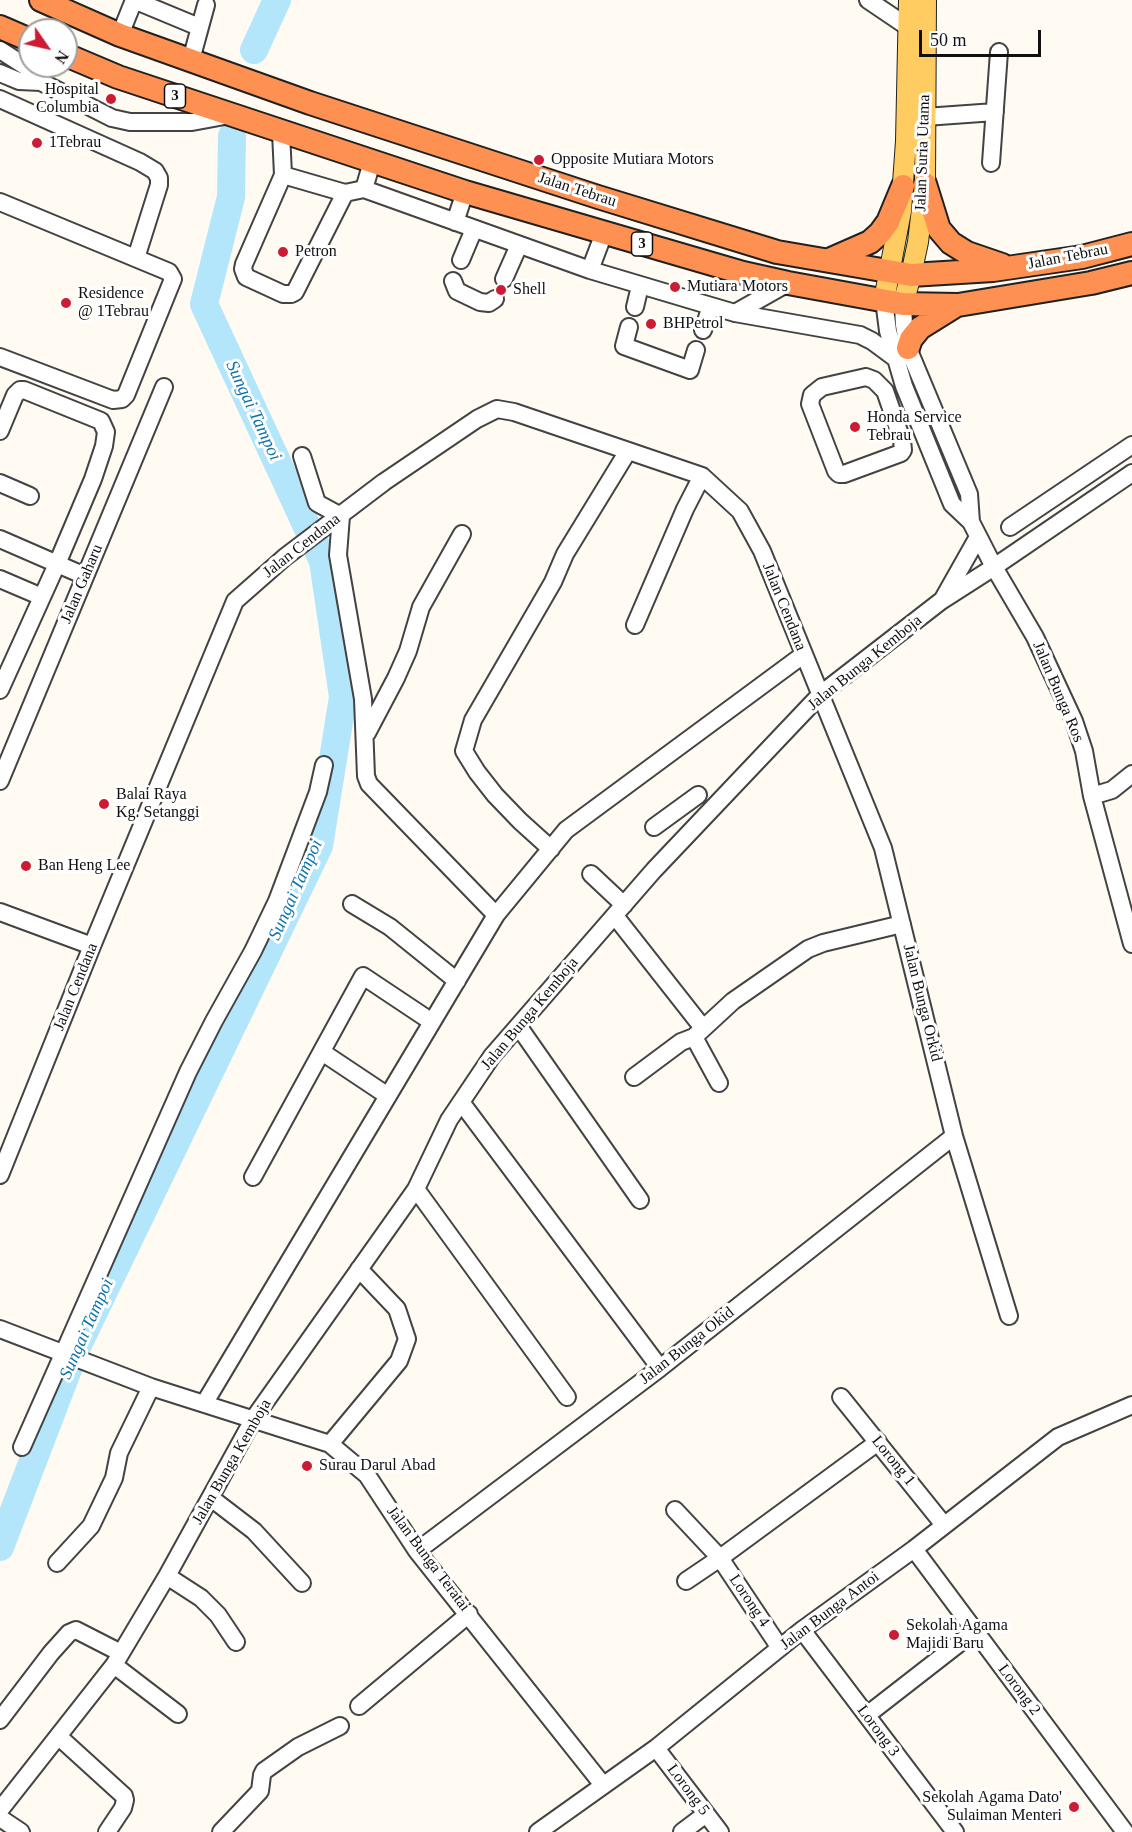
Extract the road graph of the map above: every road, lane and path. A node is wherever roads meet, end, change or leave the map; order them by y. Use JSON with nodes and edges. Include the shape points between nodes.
{"nodes":[{"id":1,"x":41,"y":0,"type":"edge"},
{"id":2,"x":134,"y":0,"type":"edge"},
{"id":3,"x":868,"y":0,"type":"edge"},
{"id":4,"x":909,"y":0,"type":"edge"},
{"id":5,"x":926,"y":0,"type":"edge"},
{"id":6,"x":206,"y":5,"type":"dead end"},
{"id":7,"x":0,"y":27,"type":"edge"},
{"id":8,"x":199,"y":27,"type":"junction"},
{"id":9,"x":908,"y":27,"type":"junction"},
{"id":10,"x":120,"y":34,"type":"junction"},
{"id":11,"x":18,"y":35,"type":"edge"},
{"id":12,"x":0,"y":51,"type":"edge"},
{"id":13,"x":999,"y":52,"type":"dead end"},
{"id":14,"x":78,"y":60,"type":"edge"},
{"id":15,"x":191,"y":60,"type":"junction"},
{"id":16,"x":0,"y":73,"type":"edge"},
{"id":17,"x":41,"y":82,"type":"junction"},
{"id":18,"x":0,"y":99,"type":"edge"},
{"id":19,"x":995,"y":112,"type":"junction"},
{"id":20,"x":231,"y":115,"type":"junction"},
{"id":21,"x":925,"y":117,"type":"junction"},
{"id":22,"x":282,"y":132,"type":"junction"},
{"id":23,"x":372,"y":162,"type":"junction"},
{"id":24,"x":991,"y":163,"type":"dead end"},
{"id":25,"x":283,"y":175,"type":"junction"},
{"id":26,"x":914,"y":185,"type":"junction"},
{"id":27,"x":364,"y":189,"type":"junction"},
{"id":28,"x":465,"y":192,"type":"junction"},
{"id":29,"x":345,"y":193,"type":"junction"},
{"id":30,"x":0,"y":202,"type":"edge"},
{"id":31,"x":455,"y":222,"type":"junction"},
{"id":32,"x":474,"y":229,"type":"junction"},
{"id":33,"x":604,"y":233,"type":"junction"},
{"id":34,"x":1132,"y":244,"type":"edge"},
{"id":35,"x":519,"y":245,"type":"junction"},
{"id":36,"x":136,"y":258,"type":"junction"},
{"id":37,"x":461,"y":260,"type":"dead end"},
{"id":38,"x":827,"y":260,"type":"junction"},
{"id":39,"x":1011,"y":267,"type":"junction"},
{"id":40,"x":590,"y":270,"type":"junction"},
{"id":41,"x":901,"y":273,"type":"junction"},
{"id":42,"x":1132,"y":273,"type":"edge"},
{"id":43,"x":504,"y":279,"type":"dead end"},
{"id":44,"x":453,"y":281,"type":"dead end"},
{"id":45,"x":788,"y":283,"type":"junction"},
{"id":46,"x":640,"y":286,"type":"junction"},
{"id":47,"x":495,"y":299,"type":"dead end"},
{"id":48,"x":893,"y":302,"type":"junction"},
{"id":49,"x":958,"y":304,"type":"junction"},
{"id":50,"x":711,"y":306,"type":"junction"},
{"id":51,"x":635,"y":307,"type":"dead end"},
{"id":52,"x":735,"y":313,"type":"junction"},
{"id":53,"x":629,"y":327,"type":"dead end"},
{"id":54,"x":703,"y":330,"type":"dead end"},
{"id":55,"x":696,"y":350,"type":"dead end"},
{"id":56,"x":902,"y":353,"type":"junction"},
{"id":57,"x":0,"y":357,"type":"edge"},
{"id":58,"x":164,"y":387,"type":"dead end"},
{"id":59,"x":0,"y":431,"type":"edge"},
{"id":60,"x":922,"y":432,"type":"junction"},
{"id":61,"x":902,"y":440,"type":"junction"},
{"id":62,"x":1132,"y":445,"type":"edge"},
{"id":63,"x":628,"y":451,"type":"junction"},
{"id":64,"x":302,"y":456,"type":"dead end"},
{"id":65,"x":1132,"y":473,"type":"edge"},
{"id":66,"x":702,"y":476,"type":"junction"},
{"id":67,"x":0,"y":483,"type":"edge"},
{"id":68,"x":1059,"y":494,"type":"junction"},
{"id":69,"x":30,"y":496,"type":"dead end"},
{"id":70,"x":1072,"y":514,"type":"junction"},
{"id":71,"x":337,"y":519,"type":"junction"},
{"id":72,"x":1010,"y":527,"type":"dead end"},
{"id":73,"x":975,"y":529,"type":"junction"},
{"id":74,"x":462,"y":534,"type":"dead end"},
{"id":75,"x":0,"y":539,"type":"edge"},
{"id":76,"x":57,"y":564,"type":"junction"},
{"id":77,"x":994,"y":567,"type":"junction"},
{"id":78,"x":85,"y":576,"type":"junction"},
{"id":79,"x":0,"y":579,"type":"edge"},
{"id":80,"x":42,"y":597,"type":"junction"},
{"id":81,"x":941,"y":601,"type":"junction"},
{"id":82,"x":635,"y":625,"type":"dead end"},
{"id":83,"x":803,"y":655,"type":"junction"},
{"id":84,"x":6,"y":662,"type":"edge"},
{"id":85,"x":0,"y":690,"type":"edge"},
{"id":86,"x":821,"y":694,"type":"junction"},
{"id":87,"x":365,"y":737,"type":"junction"},
{"id":88,"x":324,"y":765,"type":"dead end"},
{"id":89,"x":1132,"y":774,"type":"edge"},
{"id":90,"x":0,"y":781,"type":"edge"},
{"id":91,"x":698,"y":795,"type":"dead end"},
{"id":92,"x":1092,"y":796,"type":"junction"},
{"id":93,"x":668,"y":816,"type":"junction"},
{"id":94,"x":654,"y":827,"type":"dead end"},
{"id":95,"x":685,"y":839,"type":"junction"},
{"id":96,"x":550,"y":849,"type":"junction"},
{"id":97,"x":591,"y":874,"type":"dead end"},
{"id":98,"x":352,"y":903,"type":"dead end"},
{"id":99,"x":619,"y":910,"type":"junction"},
{"id":100,"x":0,"y":912,"type":"edge"},
{"id":101,"x":496,"y":915,"type":"junction"},
{"id":102,"x":902,"y":924,"type":"junction"},
{"id":103,"x":1132,"y":944,"type":"edge"},
{"id":104,"x":92,"y":946,"type":"junction"},
{"id":105,"x":457,"y":981,"type":"junction"},
{"id":106,"x":432,"y":1022,"type":"junction"},
{"id":107,"x":519,"y":1027,"type":"junction"},
{"id":108,"x":699,"y":1032,"type":"junction"},
{"id":109,"x":322,"y":1052,"type":"junction"},
{"id":110,"x":634,"y":1077,"type":"dead end"},
{"id":111,"x":719,"y":1083,"type":"dead end"},
{"id":112,"x":388,"y":1096,"type":"junction"},
{"id":113,"x":461,"y":1102,"type":"junction"},
{"id":114,"x":954,"y":1136,"type":"junction"},
{"id":115,"x":0,"y":1175,"type":"edge"},
{"id":116,"x":253,"y":1177,"type":"dead end"},
{"id":117,"x":416,"y":1189,"type":"junction"},
{"id":118,"x":640,"y":1200,"type":"dead end"},
{"id":119,"x":359,"y":1269,"type":"junction"},
{"id":120,"x":1009,"y":1316,"type":"dead end"},
{"id":121,"x":0,"y":1329,"type":"edge"},
{"id":122,"x":63,"y":1352,"type":"junction"},
{"id":123,"x":660,"y":1368,"type":"junction"},
{"id":124,"x":151,"y":1387,"type":"junction"},
{"id":125,"x":567,"y":1397,"type":"dead end"},
{"id":126,"x":841,"y":1397,"type":"dead end"},
{"id":127,"x":204,"y":1404,"type":"junction"},
{"id":128,"x":1132,"y":1405,"type":"edge"},
{"id":129,"x":254,"y":1418,"type":"junction"},
{"id":130,"x":878,"y":1442,"type":"junction"},
{"id":131,"x":330,"y":1444,"type":"junction"},
{"id":132,"x":22,"y":1447,"type":"dead end"},
{"id":133,"x":211,"y":1498,"type":"junction"},
{"id":134,"x":675,"y":1510,"type":"dead end"},
{"id":135,"x":944,"y":1525,"type":"junction"},
{"id":136,"x":914,"y":1549,"type":"junction"},
{"id":137,"x":417,"y":1551,"type":"junction"},
{"id":138,"x":720,"y":1558,"type":"junction"},
{"id":139,"x":57,"y":1563,"type":"dead end"},
{"id":140,"x":166,"y":1576,"type":"junction"},
{"id":141,"x":686,"y":1581,"type":"dead end"},
{"id":142,"x":302,"y":1583,"type":"dead end"},
{"id":143,"x":468,"y":1614,"type":"junction"},
{"id":144,"x":802,"y":1630,"type":"junction"},
{"id":145,"x":975,"y":1631,"type":"junction"},
{"id":146,"x":236,"y":1642,"type":"dead end"},
{"id":147,"x":780,"y":1648,"type":"junction"},
{"id":148,"x":118,"y":1659,"type":"junction"},
{"id":149,"x":359,"y":1706,"type":"dead end"},
{"id":150,"x":178,"y":1714,"type":"dead end"},
{"id":151,"x":867,"y":1715,"type":"junction"},
{"id":152,"x":0,"y":1720,"type":"edge"},
{"id":153,"x":340,"y":1726,"type":"dead end"},
{"id":154,"x":58,"y":1736,"type":"junction"},
{"id":155,"x":656,"y":1748,"type":"junction"},
{"id":156,"x":603,"y":1785,"type":"junction"},
{"id":157,"x":0,"y":1810,"type":"edge"},
{"id":158,"x":706,"y":1814,"type":"junction"},
{"id":159,"x":0,"y":1818,"type":"edge"},
{"id":160,"x":21,"y":1832,"type":"edge"},
{"id":161,"x":107,"y":1832,"type":"edge"},
{"id":162,"x":221,"y":1832,"type":"edge"},
{"id":163,"x":538,"y":1832,"type":"edge"},
{"id":164,"x":682,"y":1832,"type":"edge"},
{"id":165,"x":720,"y":1832,"type":"edge"},
{"id":166,"x":955,"y":1832,"type":"edge"},
{"id":167,"x":1125,"y":1832,"type":"edge"}],
"edges":[{"from":1,"to":10,"type":"highway","name":"Jalan Tebrau","number":"3"},
{"from":2,"to":8,"type":"street"},
{"from":2,"to":10,"type":"street"},
{"from":3,"to":9,"type":"street"},
{"from":4,"to":9,"type":"main road","name":"Jalan Suria Utama"},
{"from":5,"to":21,"type":"main road","name":"Jalan Suria Utama"},
{"from":6,"to":8,"type":"street"},
{"from":7,"to":11,"type":"highway"},
{"from":8,"to":15,"type":"street"},
{"from":9,"to":26,"type":"main road","name":"Jalan Suria Utama"},
{"from":10,"to":15,"type":"highway","name":"Jalan Tebrau","number":"3"},
{"from":12,"to":17,"type":"street","via":[[28,68]]},
{"from":13,"to":19,"type":"street"},
{"from":14,"to":20,"type":"highway","name":"Jalan Tebrau","number":"3"},
{"from":15,"to":38,"type":"highway","name":"Jalan Tebrau","number":"3","via":[[598,197],[777,252]]},
{"from":16,"to":17,"type":"street","via":[[19,81]]},
{"from":17,"to":20,"type":"street","via":[[112,118],[130,122],[192,122]]},
{"from":18,"to":36,"type":"street","via":[[155,171],[159,185]]},
{"from":19,"to":21,"type":"street"},
{"from":19,"to":24,"type":"street"},
{"from":20,"to":22,"type":"highway","name":"Jalan Tebrau","number":"3"},
{"from":21,"to":26,"type":"main road","name":"Jalan Suria Utama"},
{"from":22,"to":23,"type":"highway","name":"Jalan Tebrau","number":"3"},
{"from":22,"to":25,"type":"street"},
{"from":23,"to":27,"type":"street"},
{"from":23,"to":28,"type":"highway","name":"Jalan Tebrau","number":"3"},
{"from":25,"to":29,"type":"street"},
{"from":25,"to":29,"type":"street","via":[[243,269],[250,280],[282,294],[291,294],[298,288]]},
{"from":26,"to":38,"type":"highway","via":[[870,242]]},
{"from":26,"to":39,"type":"highway","via":[[951,243],[984,261]]},
{"from":26,"to":41,"type":"main road","name":"Jalan Suria Utama","via":[[921,222]]},
{"from":27,"to":29,"type":"street"},
{"from":27,"to":31,"type":"street"},
{"from":28,"to":31,"type":"street"},
{"from":28,"to":33,"type":"highway","name":"Jalan Tebrau","number":"3"},
{"from":30,"to":36,"type":"street"},
{"from":31,"to":32,"type":"street"},
{"from":32,"to":35,"type":"street"},
{"from":32,"to":37,"type":"street"},
{"from":33,"to":40,"type":"street"},
{"from":33,"to":45,"type":"highway","name":"Jalan Tebrau","number":"3"},
{"from":34,"to":39,"type":"highway","name":"Jalan Tebrau","number":"3"},
{"from":35,"to":40,"type":"street"},
{"from":35,"to":43,"type":"street"},
{"from":36,"to":57,"type":"street","via":[[169,272],[173,279],[122,399],[113,400]]},
{"from":38,"to":41,"type":"highway","name":"Jalan Tebrau","number":"3"},
{"from":39,"to":41,"type":"highway","name":"Jalan Tebrau","number":"3"},
{"from":40,"to":46,"type":"street"},
{"from":41,"to":48,"type":"main road","name":"Jalan Suria Utama"},
{"from":42,"to":49,"type":"highway","name":"Jalan Tebrau","number":"3"},
{"from":44,"to":47,"type":"street","via":[[456,291],[480,302]]},
{"from":45,"to":48,"type":"highway","name":"Jalan Tebrau","number":"3"},
{"from":45,"to":52,"type":"street"},
{"from":46,"to":50,"type":"street"},
{"from":46,"to":51,"type":"street"},
{"from":48,"to":49,"type":"highway","name":"Jalan Tebrau","number":"3"},
{"from":48,"to":56,"type":"street","name":"Jalan Bunga Ros","via":[[904,326]]},
{"from":49,"to":56,"type":"highway","via":[[920,328]]},
{"from":50,"to":52,"type":"street"},
{"from":50,"to":54,"type":"street"},
{"from":52,"to":56,"type":"street","via":[[860,335]]},
{"from":53,"to":55,"type":"street","via":[[624,346],[690,370]]},
{"from":56,"to":60,"type":"street","name":"Jalan Bunga Ros"},
{"from":56,"to":73,"type":"street","name":"Jalan Bunga Ros","via":[[969,494]]},
{"from":58,"to":78,"type":"street","name":"Jalan Gaharu"},
{"from":59,"to":76,"type":"street","via":[[15,395],[24,390],[101,421],[106,432],[93,479]]},
{"from":60,"to":61,"type":"street"},
{"from":60,"to":73,"type":"street","name":"Jalan Bunga Ros","via":[[952,504]]},
{"from":61,"to":61,"type":"street","via":[[885,391],[874,380],[858,378],[822,387],[812,395],[810,404],[839,474],[901,453]]},
{"from":62,"to":68,"type":"street"},
{"from":63,"to":66,"type":"street","name":"Jalan Cendana"},
{"from":63,"to":71,"type":"street","name":"Jalan Cendana","via":[[514,412],[497,410],[477,419],[384,482]]},
{"from":63,"to":96,"type":"street","via":[[472,720],[464,751],[495,795]]},
{"from":64,"to":71,"type":"street","via":[[317,503]]},
{"from":65,"to":70,"type":"street","name":"Jalan Bunga Kemboja"},
{"from":66,"to":82,"type":"street"},
{"from":66,"to":83,"type":"street","name":"Jalan Cendana","via":[[740,511],[762,550]]},
{"from":67,"to":69,"type":"street"},
{"from":68,"to":70,"type":"street"},
{"from":68,"to":72,"type":"street"},
{"from":70,"to":77,"type":"street","name":"Jalan Bunga Kemboja"},
{"from":71,"to":87,"type":"street","via":[[338,555],[363,699]]},
{"from":71,"to":104,"type":"street","name":"Jalan Cendana","via":[[285,557],[235,602]]},
{"from":73,"to":77,"type":"street","name":"Jalan Bunga Ros"},
{"from":73,"to":81,"type":"street"},
{"from":74,"to":87,"type":"street","via":[[421,607],[408,651]]},
{"from":75,"to":76,"type":"street"},
{"from":76,"to":78,"type":"street"},
{"from":76,"to":80,"type":"street"},
{"from":77,"to":81,"type":"street","name":"Jalan Bunga Kemboja"},
{"from":77,"to":92,"type":"street","name":"Jalan Bunga Ros","via":[[1035,637],[1074,721]]},
{"from":78,"to":90,"type":"street","name":"Jalan Gaharu"},
{"from":79,"to":80,"type":"street"},
{"from":80,"to":84,"type":"street"},
{"from":81,"to":86,"type":"street","name":"Jalan Bunga Kemboja"},
{"from":83,"to":86,"type":"street","name":"Jalan Cendana"},
{"from":83,"to":96,"type":"street","via":[[566,830]]},
{"from":84,"to":85,"type":"street"},
{"from":86,"to":95,"type":"street","name":"Jalan Bunga Kemboja"},
{"from":86,"to":102,"type":"street","name":"Jalan Bunga Orkid","via":[[883,848]]},
{"from":87,"to":101,"type":"street","via":[[366,776],[375,793]]},
{"from":88,"to":122,"type":"street","via":[[318,792],[277,901],[188,1072]]},
{"from":89,"to":92,"type":"street","via":[[1112,790]]},
{"from":91,"to":93,"type":"street"},
{"from":92,"to":103,"type":"street","name":"Jalan Bunga Ros"},
{"from":93,"to":94,"type":"street"},
{"from":93,"to":95,"type":"street"},
{"from":95,"to":99,"type":"street","name":"Jalan Bunga Kemboja"},
{"from":96,"to":101,"type":"street"},
{"from":97,"to":99,"type":"street"},
{"from":98,"to":105,"type":"street","via":[[390,927]]},
{"from":99,"to":107,"type":"street","name":"Jalan Bunga Kemboja"},
{"from":99,"to":108,"type":"street"},
{"from":100,"to":104,"type":"street"},
{"from":101,"to":105,"type":"street"},
{"from":102,"to":108,"type":"street","via":[[808,949],[733,1001]]},
{"from":102,"to":114,"type":"street","name":"Jalan Bunga Orkid"},
{"from":104,"to":115,"type":"street","name":"Jalan Cendana"},
{"from":105,"to":106,"type":"street"},
{"from":106,"to":109,"type":"street","via":[[363,976]]},
{"from":106,"to":112,"type":"street"},
{"from":107,"to":113,"type":"street","name":"Jalan Bunga Kemboja","via":[[492,1056]]},
{"from":107,"to":118,"type":"street"},
{"from":108,"to":110,"type":"street"},
{"from":108,"to":111,"type":"street"},
{"from":109,"to":112,"type":"street"},
{"from":109,"to":116,"type":"street"},
{"from":112,"to":127,"type":"street"},
{"from":113,"to":117,"type":"street","name":"Jalan Bunga Kemboja"},
{"from":113,"to":123,"type":"street"},
{"from":114,"to":120,"type":"street","name":"Jalan Bunga Orkid"},
{"from":114,"to":123,"type":"street","name":"Jalan Bunga Okid"},
{"from":117,"to":119,"type":"street","name":"Jalan Bunga Kemboja"},
{"from":117,"to":125,"type":"street"},
{"from":119,"to":129,"type":"street","name":"Jalan Bunga Kemboja"},
{"from":119,"to":131,"type":"street","via":[[397,1309],[407,1339],[399,1361]]},
{"from":121,"to":122,"type":"street","name":"Jalan Bunga Teratai"},
{"from":122,"to":124,"type":"street","name":"Jalan Bunga Teratai"},
{"from":122,"to":132,"type":"street"},
{"from":123,"to":137,"type":"street","name":"Jalan Bunga Okid"},
{"from":124,"to":127,"type":"street","name":"Jalan Bunga Teratai"},
{"from":124,"to":139,"type":"street","via":[[118,1453],[114,1478],[91,1526]]},
{"from":126,"to":130,"type":"street","name":"Lorong 1"},
{"from":127,"to":129,"type":"street","name":"Jalan Bunga Teratai"},
{"from":128,"to":135,"type":"street","name":"Jalan Bunga Antoi","via":[[1058,1437]]},
{"from":129,"to":131,"type":"street","name":"Jalan Bunga Teratai"},
{"from":129,"to":133,"type":"street","name":"Jalan Bunga Kemboja"},
{"from":130,"to":135,"type":"street","name":"Lorong 1"},
{"from":130,"to":138,"type":"street"},
{"from":131,"to":137,"type":"street","name":"Jalan Bunga Teratai","via":[[367,1475]]},
{"from":133,"to":140,"type":"street","name":"Jalan Bunga Kemboja"},
{"from":133,"to":142,"type":"street","via":[[254,1531]]},
{"from":134,"to":138,"type":"street"},
{"from":135,"to":136,"type":"street","name":"Jalan Bunga Antoi"},
{"from":136,"to":144,"type":"street","name":"Jalan Bunga Antoi"},
{"from":136,"to":145,"type":"street","name":"Lorong 2"},
{"from":137,"to":143,"type":"street","name":"Jalan Bunga Teratai"},
{"from":138,"to":141,"type":"street","name":"Lorong 4"},
{"from":138,"to":147,"type":"street","name":"Lorong 4"},
{"from":140,"to":146,"type":"street","via":[[201,1598]]},
{"from":140,"to":148,"type":"street","name":"Jalan Bunga Kemboja"},
{"from":143,"to":149,"type":"street"},
{"from":143,"to":156,"type":"street","name":"Jalan Bunga Teratai"},
{"from":144,"to":147,"type":"street","name":"Jalan Bunga Antoi"},
{"from":144,"to":151,"type":"street","name":"Lorong 3"},
{"from":145,"to":151,"type":"street"},
{"from":145,"to":167,"type":"street","name":"Lorong 2"},
{"from":147,"to":155,"type":"street","name":"Jalan Bunga Antoi"},
{"from":148,"to":150,"type":"street"},
{"from":148,"to":152,"type":"street","via":[[76,1630],[69,1633]]},
{"from":148,"to":154,"type":"street","name":"Jalan Bunga Kemboja"},
{"from":151,"to":166,"type":"street","name":"Lorong 3"},
{"from":153,"to":162,"type":"street","via":[[298,1747],[264,1771],[260,1791]]},
{"from":154,"to":157,"type":"street","name":"Jalan Bunga Kemboja"},
{"from":154,"to":161,"type":"street","via":[[124,1796],[123,1808]]},
{"from":155,"to":156,"type":"street","name":"Jalan Bunga Antoi"},
{"from":155,"to":158,"type":"street","name":"Lorong 5"},
{"from":156,"to":163,"type":"street","name":"Jalan Bunga Antoi"},
{"from":158,"to":164,"type":"street"},
{"from":158,"to":165,"type":"street","name":"Lorong 5"},
{"from":159,"to":160,"type":"street"}]}
